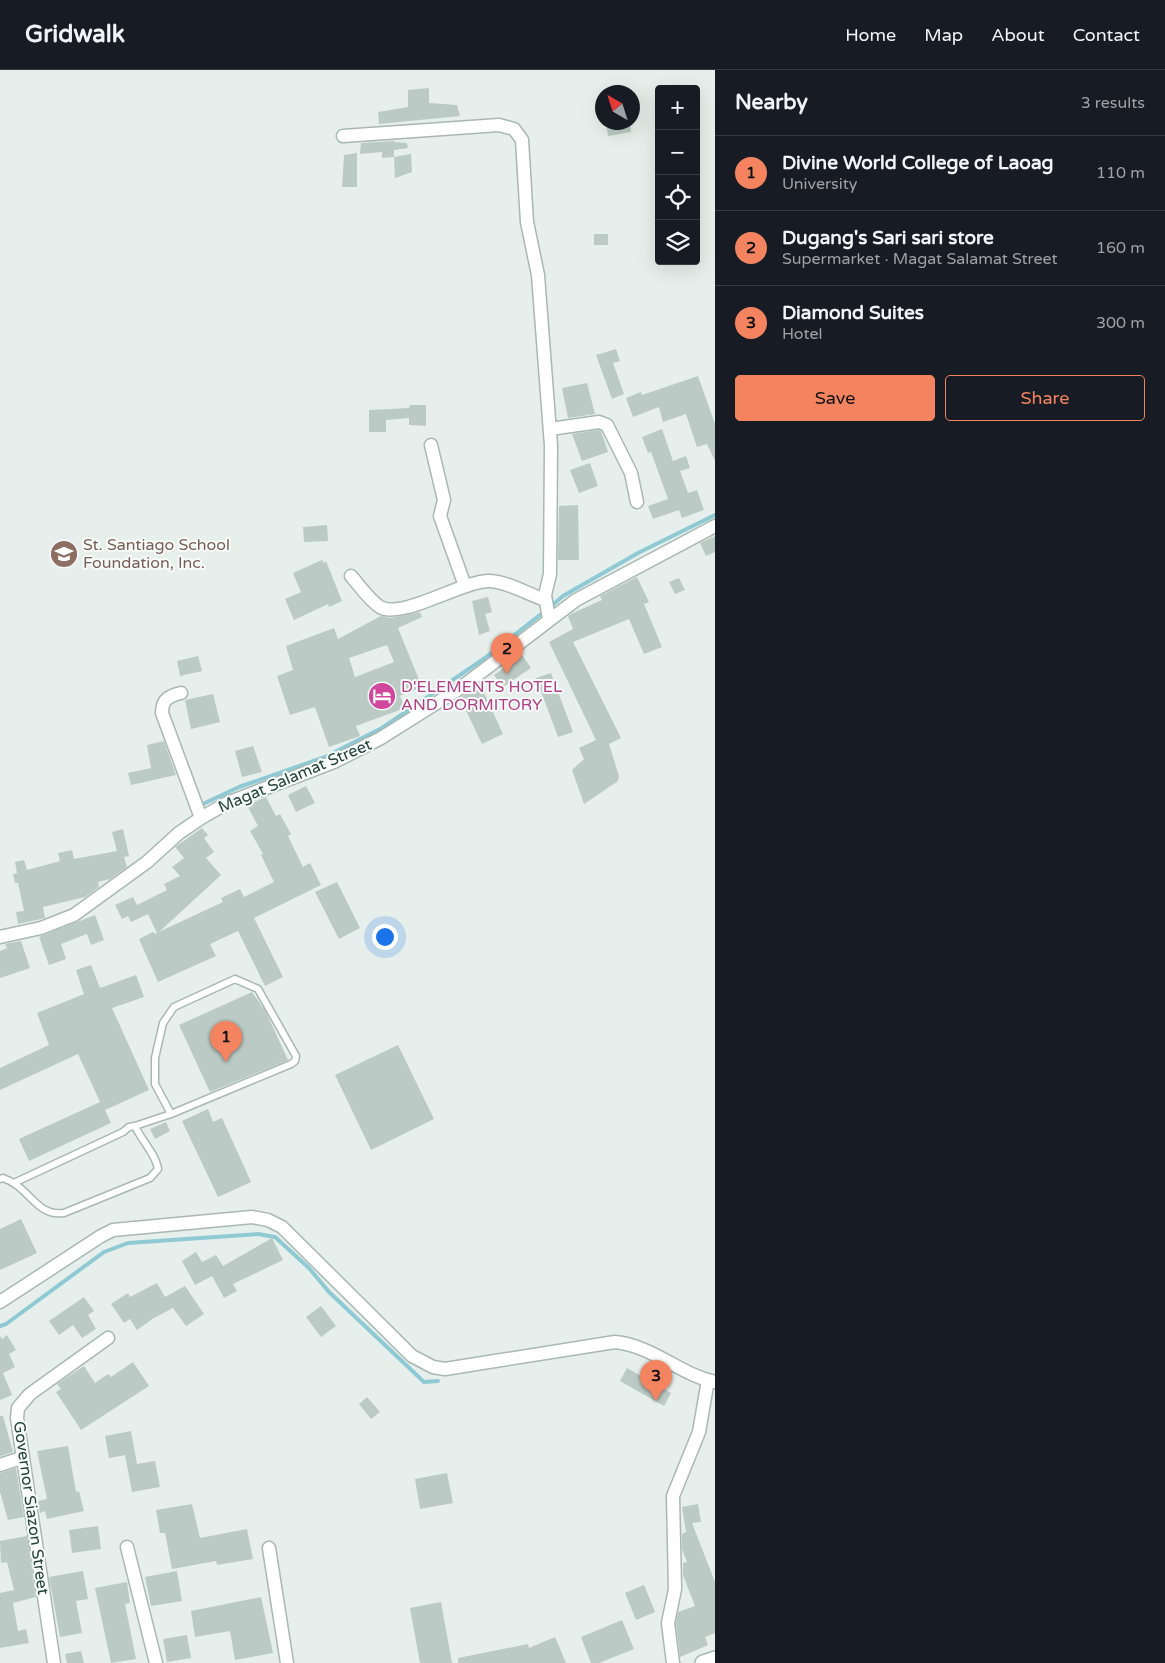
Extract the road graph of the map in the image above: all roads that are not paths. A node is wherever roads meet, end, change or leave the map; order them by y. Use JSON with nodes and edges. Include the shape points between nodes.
{"nodes":[{"id":1,"x":343,"y":136,"type":"dead end"},
{"id":2,"x":550,"y":429,"type":"junction"},
{"id":3,"x":431,"y":445,"type":"dead end"},
{"id":4,"x":637,"y":502,"type":"dead end"},
{"id":5,"x":715,"y":526,"type":"edge"},
{"id":6,"x":351,"y":576,"type":"dead end"},
{"id":7,"x":465,"y":586,"type":"junction"},
{"id":8,"x":547,"y":610,"type":"junction"},
{"id":9,"x":181,"y":693,"type":"dead end"},
{"id":10,"x":201,"y":818,"type":"junction"},
{"id":11,"x":0,"y":937,"type":"edge"},
{"id":12,"x":171,"y":1114,"type":"junction"},
{"id":13,"x":135,"y":1126,"type":"junction"},
{"id":14,"x":0,"y":1170,"type":"edge"},
{"id":15,"x":2,"y":1179,"type":"edge"},
{"id":16,"x":16,"y":1182,"type":"junction"},
{"id":17,"x":0,"y":1302,"type":"edge"},
{"id":18,"x":108,"y":1338,"type":"dead end"},
{"id":19,"x":711,"y":1381,"type":"edge"},
{"id":20,"x":21,"y":1458,"type":"junction"},
{"id":21,"x":0,"y":1465,"type":"edge"},
{"id":22,"x":127,"y":1547,"type":"dead end"},
{"id":23,"x":269,"y":1548,"type":"dead end"},
{"id":24,"x":715,"y":1659,"type":"edge"},
{"id":25,"x":54,"y":1663,"type":"edge"},
{"id":26,"x":156,"y":1663,"type":"edge"},
{"id":27,"x":287,"y":1663,"type":"edge"},
{"id":28,"x":674,"y":1663,"type":"edge"},
{"id":29,"x":704,"y":1663,"type":"edge"}],
"edges":[{"from":1,"to":2,"type":"street","via":[[499,125],[519,133],[525,154],[527,222],[538,275]]},
{"from":2,"to":4,"type":"street","via":[[599,422],[607,425],[631,473]]},
{"from":2,"to":8,"type":"street"},
{"from":3,"to":7,"type":"street","via":[[444,500],[440,516]]},
{"from":5,"to":8,"type":"street","name":"Magat Salamat Street","via":[[576,600]]},
{"from":6,"to":7,"type":"street","via":[[376,604],[389,610],[417,604]]},
{"from":7,"to":8,"type":"street","via":[[492,581]]},
{"from":8,"to":10,"type":"street","name":"Magat Salamat Street","via":[[520,644],[459,689],[381,738],[334,762],[227,803]]},
{"from":9,"to":10,"type":"street","via":[[165,700],[162,713]]},
{"from":10,"to":11,"type":"street","name":"Magat Salamat Street","via":[[74,915],[42,928]]},
{"from":12,"to":12,"type":"lane","via":[[155,1084],[154,1058],[163,1024],[174,1007],[235,979],[258,989],[296,1056],[295,1061]]},
{"from":12,"to":13,"type":"lane"},
{"from":13,"to":16,"type":"lane"},
{"from":13,"to":16,"type":"lane","via":[[157,1162],[158,1169],[150,1178],[54,1215],[46,1212]]},
{"from":14,"to":15,"type":"lane"},
{"from":15,"to":16,"type":"lane"},
{"from":17,"to":19,"type":"street","via":[[114,1230],[252,1217],[282,1227],[412,1356],[433,1367],[445,1368],[616,1342],[650,1351],[690,1374]]},
{"from":18,"to":20,"type":"street","name":"Governor Siazon Street","via":[[24,1400],[18,1408],[16,1418]]},
{"from":19,"to":28,"type":"street","via":[[699,1432],[673,1496],[676,1589],[668,1623]]},
{"from":20,"to":21,"type":"street"},
{"from":20,"to":25,"type":"street","name":"Governor Siazon Street"},
{"from":22,"to":26,"type":"street"},
{"from":23,"to":27,"type":"street"},
{"from":24,"to":29,"type":"main road"}]}
